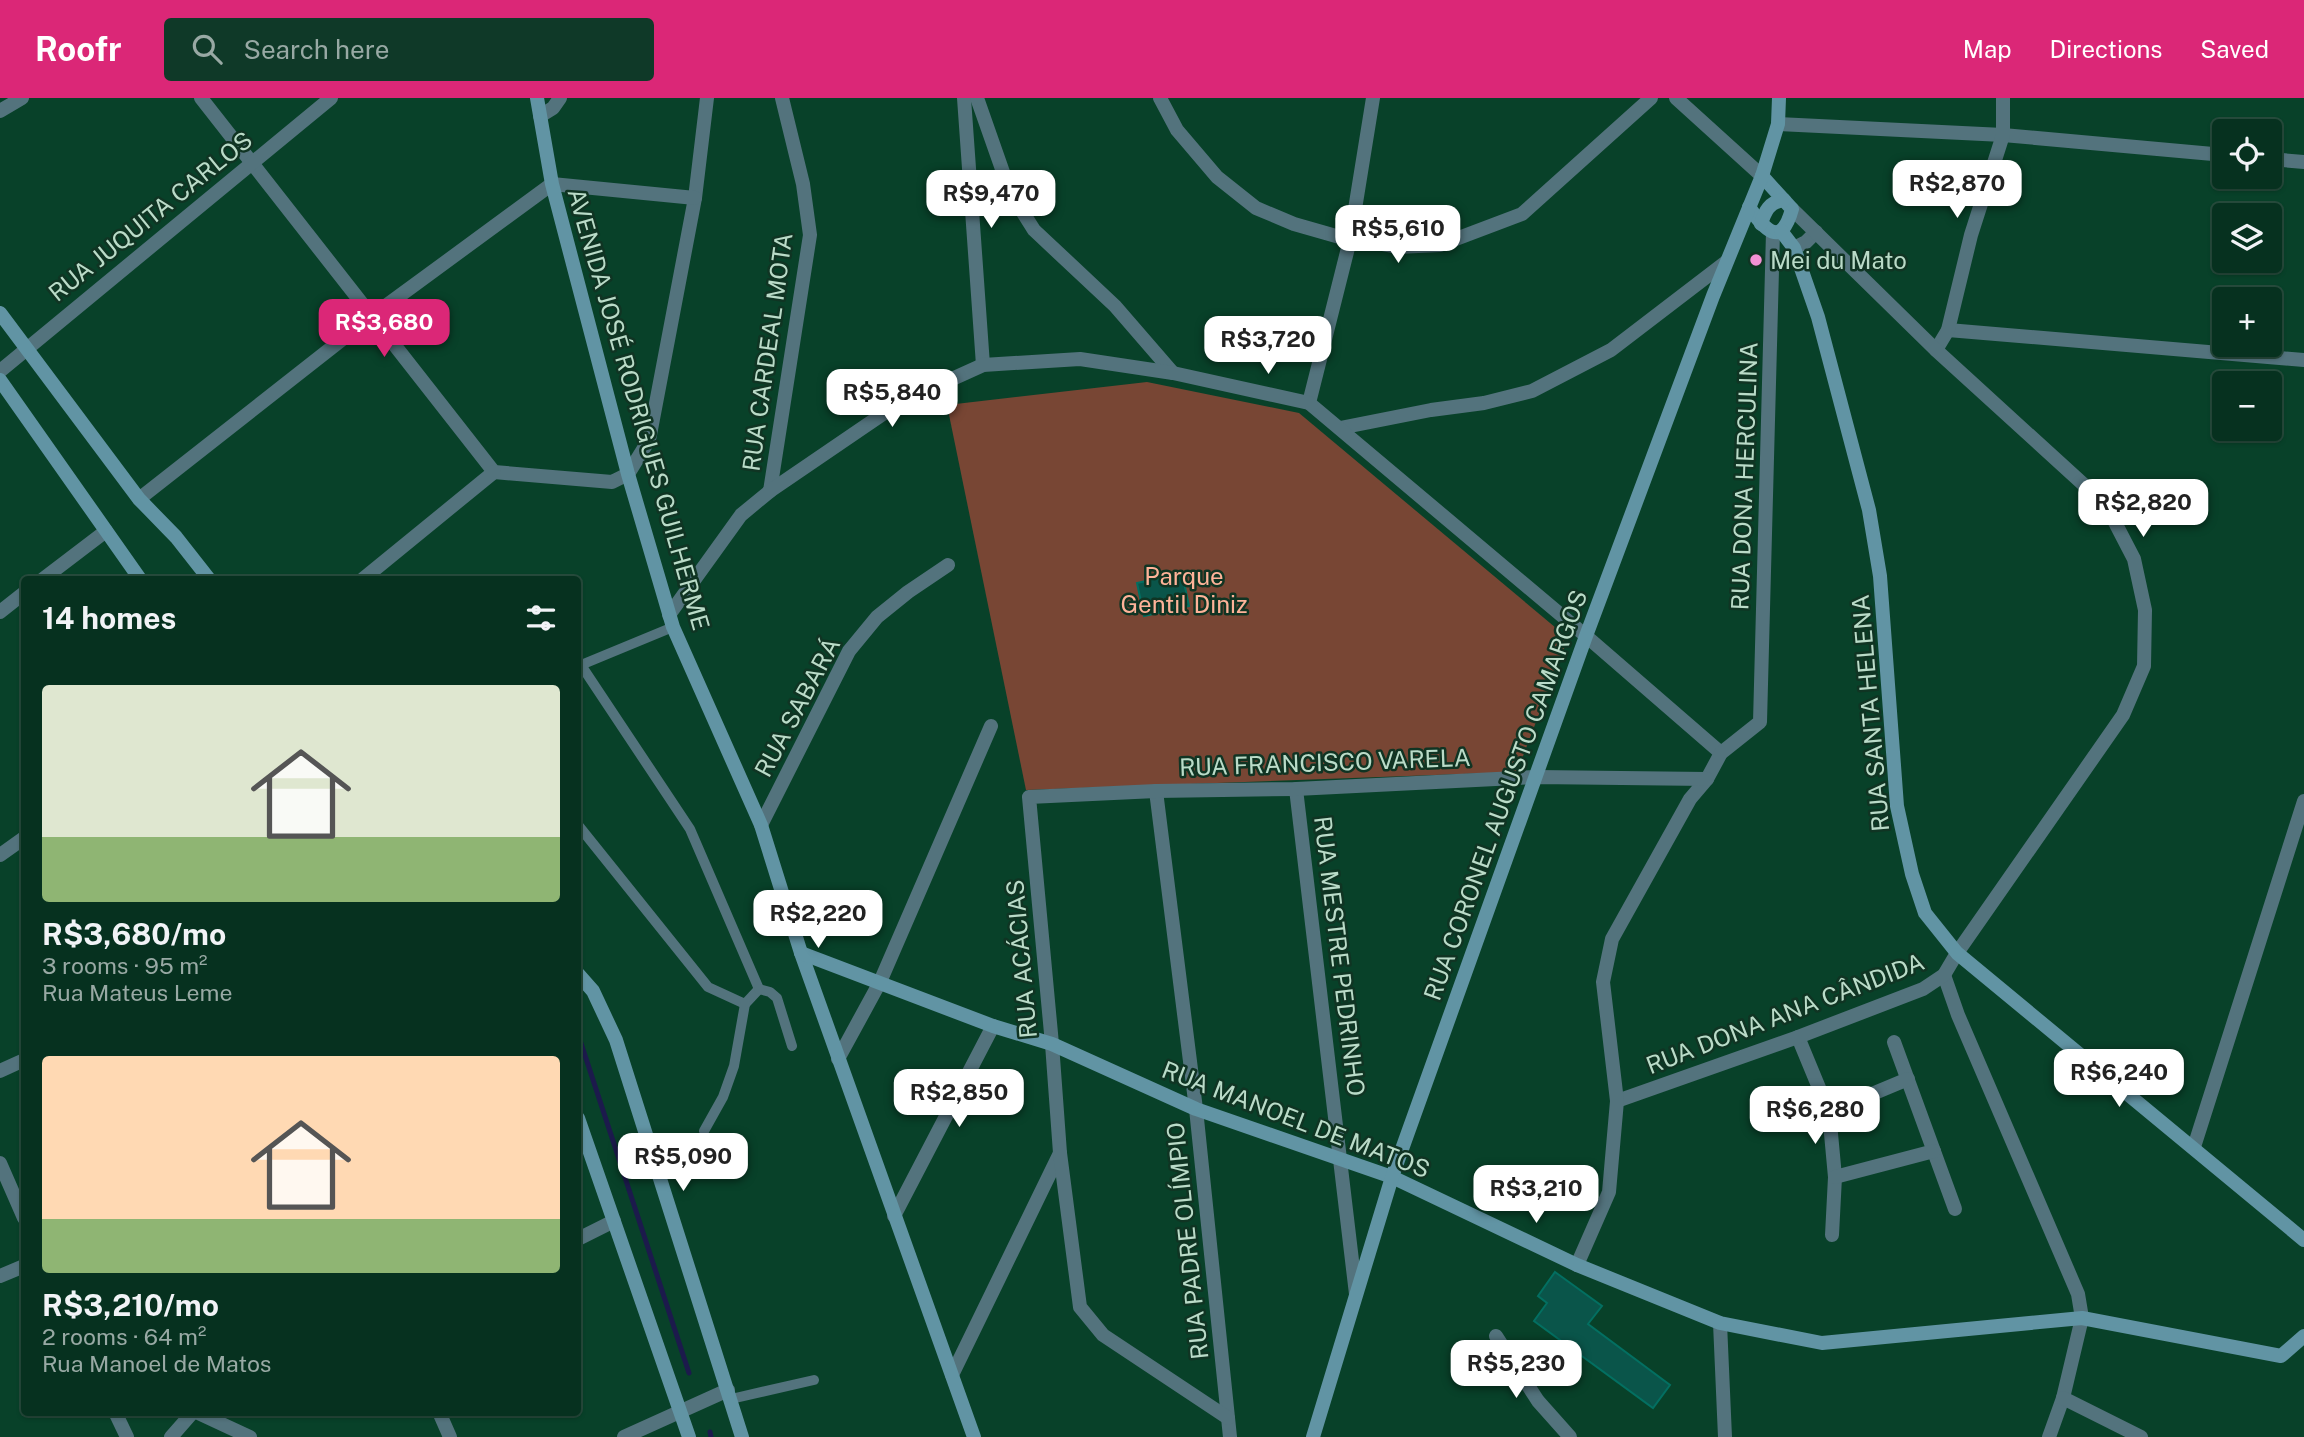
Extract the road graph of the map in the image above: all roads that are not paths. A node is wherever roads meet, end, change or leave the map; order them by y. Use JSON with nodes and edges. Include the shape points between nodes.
{"nodes":[{"id":1,"x":22,"y":98,"type":"edge"},
{"id":2,"x":201,"y":98,"type":"edge"},
{"id":3,"x":331,"y":98,"type":"edge"},
{"id":4,"x":537,"y":98,"type":"edge"},
{"id":5,"x":560,"y":98,"type":"edge"},
{"id":6,"x":707,"y":98,"type":"edge"},
{"id":7,"x":782,"y":98,"type":"edge"},
{"id":8,"x":964,"y":98,"type":"edge"},
{"id":9,"x":977,"y":98,"type":"edge"},
{"id":10,"x":1160,"y":98,"type":"edge"},
{"id":11,"x":1373,"y":98,"type":"edge"},
{"id":12,"x":1651,"y":98,"type":"edge"},
{"id":13,"x":1676,"y":98,"type":"edge"},
{"id":14,"x":1779,"y":98,"type":"edge"},
{"id":15,"x":2003,"y":98,"type":"edge"},
{"id":16,"x":0,"y":111,"type":"edge"},
{"id":17,"x":540,"y":116,"type":"junction"},
{"id":18,"x":1778,"y":124,"type":"junction"},
{"id":19,"x":2003,"y":135,"type":"junction"},
{"id":20,"x":2212,"y":154,"type":"edge"},
{"id":21,"x":2282,"y":160,"type":"edge"},
{"id":22,"x":251,"y":162,"type":"junction"},
{"id":23,"x":2304,"y":162,"type":"edge"},
{"id":24,"x":1762,"y":176,"type":"junction"},
{"id":25,"x":552,"y":184,"type":"junction"},
{"id":26,"x":695,"y":198,"type":"junction"},
{"id":27,"x":1788,"y":204,"type":"junction"},
{"id":28,"x":1749,"y":207,"type":"junction"},
{"id":29,"x":1772,"y":229,"type":"junction"},
{"id":30,"x":1816,"y":232,"type":"junction"},
{"id":31,"x":1350,"y":240,"type":"junction"},
{"id":32,"x":1794,"y":248,"type":"junction"},
{"id":33,"x":1726,"y":262,"type":"junction"},
{"id":34,"x":0,"y":313,"type":"edge"},
{"id":35,"x":372,"y":316,"type":"junction"},
{"id":36,"x":1948,"y":330,"type":"junction"},
{"id":37,"x":25,"y":348,"type":"junction"},
{"id":38,"x":1936,"y":350,"type":"junction"},
{"id":39,"x":2304,"y":360,"type":"edge"},
{"id":40,"x":983,"y":365,"type":"junction"},
{"id":41,"x":0,"y":371,"type":"edge"},
{"id":42,"x":1172,"y":373,"type":"junction"},
{"id":43,"x":0,"y":380,"type":"edge"},
{"id":44,"x":1309,"y":402,"type":"junction"},
{"id":45,"x":1340,"y":428,"type":"junction"},
{"id":46,"x":495,"y":472,"type":"junction"},
{"id":47,"x":628,"y":474,"type":"junction"},
{"id":48,"x":770,"y":491,"type":"junction"},
{"id":49,"x":139,"y":499,"type":"junction"},
{"id":50,"x":106,"y":531,"type":"junction"},
{"id":51,"x":948,"y":565,"type":"dead end"},
{"id":52,"x":47,"y":576,"type":"edge"},
{"id":53,"x":138,"y":576,"type":"edge"},
{"id":54,"x":207,"y":576,"type":"edge"},
{"id":55,"x":367,"y":576,"type":"edge"},
{"id":56,"x":21,"y":595,"type":"edge"},
{"id":57,"x":0,"y":612,"type":"edge"},
{"id":58,"x":671,"y":621,"type":"junction"},
{"id":59,"x":1586,"y":636,"type":"junction"},
{"id":60,"x":581,"y":660,"type":"edge"},
{"id":61,"x":581,"y":664,"type":"edge"},
{"id":62,"x":991,"y":726,"type":"dead end"},
{"id":63,"x":1721,"y":753,"type":"junction"},
{"id":64,"x":1536,"y":776,"type":"junction"},
{"id":65,"x":1707,"y":779,"type":"junction"},
{"id":66,"x":1296,"y":789,"type":"junction"},
{"id":67,"x":1156,"y":792,"type":"junction"},
{"id":68,"x":1029,"y":797,"type":"joint"},
{"id":69,"x":2304,"y":801,"type":"edge"},
{"id":70,"x":761,"y":825,"type":"junction"},
{"id":71,"x":581,"y":829,"type":"edge"},
{"id":72,"x":21,"y":840,"type":"edge"},
{"id":73,"x":0,"y":855,"type":"edge"},
{"id":74,"x":801,"y":953,"type":"junction"},
{"id":75,"x":1957,"y":953,"type":"junction"},
{"id":76,"x":1944,"y":975,"type":"junction"},
{"id":77,"x":581,"y":977,"type":"edge"},
{"id":78,"x":880,"y":982,"type":"junction"},
{"id":79,"x":759,"y":989,"type":"junction"},
{"id":80,"x":745,"y":1004,"type":"junction"},
{"id":81,"x":993,"y":1026,"type":"junction"},
{"id":82,"x":1798,"y":1037,"type":"junction"},
{"id":83,"x":1894,"y":1042,"type":"dead end"},
{"id":84,"x":1052,"y":1044,"type":"junction"},
{"id":85,"x":792,"y":1046,"type":"dead end"},
{"id":86,"x":838,"y":1059,"type":"junction"},
{"id":87,"x":21,"y":1061,"type":"edge"},
{"id":88,"x":0,"y":1071,"type":"edge"},
{"id":89,"x":1908,"y":1079,"type":"junction"},
{"id":90,"x":1617,"y":1101,"type":"junction"},
{"id":91,"x":1196,"y":1109,"type":"junction"},
{"id":92,"x":1829,"y":1112,"type":"junction"},
{"id":93,"x":581,"y":1127,"type":"edge"},
{"id":94,"x":704,"y":1131,"type":"dead end"},
{"id":95,"x":2194,"y":1147,"type":"junction"},
{"id":96,"x":1934,"y":1151,"type":"junction"},
{"id":97,"x":1060,"y":1153,"type":"junction"},
{"id":98,"x":1342,"y":1158,"type":"junction"},
{"id":99,"x":0,"y":1163,"type":"edge"},
{"id":100,"x":1392,"y":1177,"type":"junction"},
{"id":101,"x":1835,"y":1177,"type":"junction"},
{"id":102,"x":1955,"y":1209,"type":"dead end"},
{"id":103,"x":21,"y":1211,"type":"edge"},
{"id":104,"x":894,"y":1216,"type":"junction"},
{"id":105,"x":614,"y":1222,"type":"junction"},
{"id":106,"x":1832,"y":1235,"type":"dead end"},
{"id":107,"x":581,"y":1238,"type":"edge"},
{"id":108,"x":2304,"y":1240,"type":"edge"},
{"id":109,"x":1577,"y":1265,"type":"junction"},
{"id":110,"x":21,"y":1267,"type":"edge"},
{"id":111,"x":0,"y":1276,"type":"edge"},
{"id":112,"x":1357,"y":1295,"type":"junction"},
{"id":113,"x":2082,"y":1318,"type":"junction"},
{"id":114,"x":1720,"y":1323,"type":"junction"},
{"id":115,"x":1496,"y":1336,"type":"dead end"},
{"id":116,"x":2304,"y":1336,"type":"edge"},
{"id":117,"x":951,"y":1375,"type":"junction"},
{"id":118,"x":814,"y":1380,"type":"dead end"},
{"id":119,"x":730,"y":1395,"type":"junction"},
{"id":120,"x":2063,"y":1398,"type":"junction"},
{"id":121,"x":680,"y":1413,"type":"junction"},
{"id":122,"x":117,"y":1416,"type":"edge"},
{"id":123,"x":191,"y":1416,"type":"edge"},
{"id":124,"x":204,"y":1416,"type":"edge"},
{"id":125,"x":441,"y":1416,"type":"edge"},
{"id":126,"x":1228,"y":1418,"type":"junction"},
{"id":127,"x":172,"y":1436,"type":"edge"},
{"id":128,"x":127,"y":1437,"type":"edge"},
{"id":129,"x":250,"y":1437,"type":"edge"},
{"id":130,"x":450,"y":1437,"type":"edge"},
{"id":131,"x":624,"y":1437,"type":"edge"},
{"id":132,"x":689,"y":1437,"type":"edge"},
{"id":133,"x":742,"y":1437,"type":"edge"},
{"id":134,"x":974,"y":1437,"type":"edge"},
{"id":135,"x":1230,"y":1437,"type":"edge"},
{"id":136,"x":1313,"y":1437,"type":"edge"},
{"id":137,"x":1570,"y":1437,"type":"edge"},
{"id":138,"x":1725,"y":1437,"type":"edge"},
{"id":139,"x":2049,"y":1437,"type":"edge"},
{"id":140,"x":2141,"y":1437,"type":"edge"}],
"edges":[{"from":1,"to":16,"type":"street"},
{"from":2,"to":22,"type":"street"},
{"from":3,"to":22,"type":"street","name":"RUA JUQUITA CARLOS"},
{"from":4,"to":17,"type":"street","name":"AVENIDA JOSÉ RODRIGUES GUILHERME"},
{"from":5,"to":17,"type":"street"},
{"from":6,"to":26,"type":"street"},
{"from":7,"to":48,"type":"street","name":"RUA CARDEAL MOTA","via":[[810,235]]},
{"from":8,"to":40,"type":"street"},
{"from":9,"to":42,"type":"street","via":[[1010,192],[1034,230],[1115,306]]},
{"from":10,"to":31,"type":"street","via":[[1177,130],[1217,177],[1256,208]]},
{"from":11,"to":31,"type":"street"},
{"from":12,"to":31,"type":"street","via":[[1522,214],[1440,245],[1396,247]]},
{"from":13,"to":24,"type":"street"},
{"from":14,"to":18,"type":"street"},
{"from":15,"to":19,"type":"street"},
{"from":17,"to":25,"type":"street","name":"AVENIDA JOSÉ RODRIGUES GUILHERME"},
{"from":18,"to":19,"type":"street"},
{"from":18,"to":24,"type":"street"},
{"from":19,"to":20,"type":"street"},
{"from":19,"to":36,"type":"street","via":[[1971,234]]},
{"from":21,"to":23,"type":"street"},
{"from":22,"to":35,"type":"street"},
{"from":22,"to":37,"type":"street","name":"RUA JUQUITA CARLOS"},
{"from":24,"to":27,"type":"street"},
{"from":24,"to":28,"type":"street","name":"RUA CORONEL AUGUSTO CAMARGOS"},
{"from":25,"to":26,"type":"street"},
{"from":25,"to":35,"type":"street"},
{"from":25,"to":47,"type":"street","name":"AVENIDA JOSÉ RODRIGUES GUILHERME"},
{"from":26,"to":47,"type":"street","via":[[649,440]]},
{"from":27,"to":29,"type":"street","via":[[1788,222]]},
{"from":27,"to":29,"type":"street","via":[[1776,201],[1768,206]]},
{"from":27,"to":30,"type":"street","name":"RUA DONA ANA CÂNDIDA"},
{"from":28,"to":29,"type":"street","name":"RUA SANTA HELENA"},
{"from":28,"to":33,"type":"street","name":"RUA CORONEL AUGUSTO CAMARGOS"},
{"from":29,"to":32,"type":"street","name":"RUA SANTA HELENA"},
{"from":29,"to":63,"type":"street","name":"RUA DONA HERCULINA","via":[[1760,722]]},
{"from":30,"to":32,"type":"street"},
{"from":30,"to":38,"type":"street","name":"RUA DONA ANA CÂNDIDA"},
{"from":31,"to":44,"type":"street"},
{"from":32,"to":75,"type":"street","name":"RUA SANTA HELENA","via":[[1818,317],[1869,510],[1880,576],[1897,806],[1912,874],[1925,913]]},
{"from":33,"to":45,"type":"street","via":[[1611,350],[1532,391]]},
{"from":33,"to":59,"type":"street","name":"RUA CORONEL AUGUSTO CAMARGOS"},
{"from":34,"to":37,"type":"street"},
{"from":35,"to":46,"type":"street"},
{"from":35,"to":49,"type":"street"},
{"from":36,"to":38,"type":"street"},
{"from":36,"to":39,"type":"street"},
{"from":37,"to":41,"type":"street","name":"RUA JUQUITA CARLOS"},
{"from":37,"to":49,"type":"street"},
{"from":38,"to":75,"type":"street","name":"RUA DONA ANA CÂNDIDA","via":[[2106,505],[2134,559],[2145,610],[2144,666],[2123,715]]},
{"from":40,"to":42,"type":"street","via":[[1080,359]]},
{"from":40,"to":48,"type":"street","via":[[900,403]]},
{"from":42,"to":44,"type":"street"},
{"from":43,"to":50,"type":"street"},
{"from":44,"to":45,"type":"street"},
{"from":45,"to":59,"type":"street"},
{"from":46,"to":47,"type":"street","via":[[612,482]]},
{"from":46,"to":55,"type":"street"},
{"from":47,"to":58,"type":"street","name":"AVENIDA JOSÉ RODRIGUES GUILHERME"},
{"from":48,"to":58,"type":"street","via":[[741,515]]},
{"from":49,"to":54,"type":"street"},
{"from":50,"to":52,"type":"street"},
{"from":50,"to":53,"type":"street"},
{"from":51,"to":70,"type":"street","name":"RUA SABARÁ","via":[[877,617],[849,651]]},
{"from":56,"to":57,"type":"street"},
{"from":58,"to":60,"type":"lane"},
{"from":58,"to":70,"type":"street","name":"AVENIDA JOSÉ RODRIGUES GUILHERME"},
{"from":59,"to":63,"type":"street"},
{"from":59,"to":64,"type":"street","name":"RUA CORONEL AUGUSTO CAMARGOS"},
{"from":61,"to":79,"type":"lane","via":[[690,829]]},
{"from":62,"to":78,"type":"street"},
{"from":63,"to":65,"type":"street"},
{"from":64,"to":65,"type":"street","name":"RUA FRANCISCO VARELA"},
{"from":64,"to":66,"type":"street","name":"RUA FRANCISCO VARELA"},
{"from":64,"to":100,"type":"street","name":"RUA CORONEL AUGUSTO CAMARGOS"},
{"from":65,"to":90,"type":"street","via":[[1690,799],[1612,939],[1603,982]]},
{"from":66,"to":67,"type":"street","name":"RUA FRANCISCO VARELA"},
{"from":66,"to":98,"type":"street","name":"RUA MESTRE PEDRINHO"},
{"from":67,"to":68,"type":"street","name":"RUA FRANCISCO VARELA"},
{"from":67,"to":91,"type":"street","name":"RUA PADRE OLÍMPIO"},
{"from":68,"to":84,"type":"street","name":"RUA ACÁCIAS"},
{"from":69,"to":95,"type":"street"},
{"from":70,"to":74,"type":"street","name":"AVENIDA JOSÉ RODRIGUES GUILHERME"},
{"from":71,"to":80,"type":"lane","via":[[708,987]]},
{"from":72,"to":73,"type":"street"},
{"from":74,"to":78,"type":"street","name":"RUA MANOEL DE MATOS"},
{"from":74,"to":86,"type":"street","name":"AVENIDA JOSÉ RODRIGUES GUILHERME"},
{"from":75,"to":76,"type":"street","name":"RUA DONA ANA CÂNDIDA"},
{"from":75,"to":95,"type":"street","name":"RUA SANTA HELENA"},
{"from":76,"to":82,"type":"street","name":"RUA DONA ANA CÂNDIDA","via":[[1923,989]]},
{"from":76,"to":113,"type":"street","via":[[2078,1294]]},
{"from":77,"to":119,"type":"street","via":[[593,991],[616,1040]]},
{"from":78,"to":81,"type":"street","name":"RUA MANOEL DE MATOS"},
{"from":78,"to":86,"type":"street"},
{"from":79,"to":80,"type":"lane"},
{"from":79,"to":85,"type":"lane","via":[[777,998]]},
{"from":80,"to":94,"type":"lane","via":[[734,1066]]},
{"from":81,"to":84,"type":"street","name":"RUA MANOEL DE MATOS"},
{"from":81,"to":104,"type":"street"},
{"from":82,"to":90,"type":"street","name":"RUA DONA ANA CÂNDIDA"},
{"from":82,"to":92,"type":"street"},
{"from":83,"to":89,"type":"street"},
{"from":84,"to":91,"type":"street","name":"RUA MANOEL DE MATOS"},
{"from":84,"to":97,"type":"street","name":"RUA ACÁCIAS"},
{"from":86,"to":104,"type":"street","name":"AVENIDA JOSÉ RODRIGUES GUILHERME"},
{"from":87,"to":88,"type":"street"},
{"from":89,"to":92,"type":"street"},
{"from":89,"to":96,"type":"street"},
{"from":90,"to":109,"type":"street","via":[[1609,1192]]},
{"from":91,"to":98,"type":"street","name":"RUA MANOEL DE MATOS"},
{"from":91,"to":126,"type":"street","name":"RUA PADRE OLÍMPIO"},
{"from":92,"to":101,"type":"street"},
{"from":93,"to":105,"type":"street"},
{"from":95,"to":108,"type":"street","name":"RUA SANTA HELENA"},
{"from":96,"to":101,"type":"street"},
{"from":96,"to":102,"type":"street"},
{"from":97,"to":117,"type":"street"},
{"from":97,"to":126,"type":"street","name":"RUA ACÁCIAS","via":[[1080,1307],[1102,1335]]},
{"from":98,"to":100,"type":"street","name":"RUA MANOEL DE MATOS"},
{"from":98,"to":112,"type":"street","name":"RUA MESTRE PEDRINHO"},
{"from":99,"to":103,"type":"street"},
{"from":100,"to":109,"type":"street","name":"RUA MANOEL DE MATOS"},
{"from":100,"to":112,"type":"street","name":"RUA CORONEL AUGUSTO CAMARGOS"},
{"from":101,"to":106,"type":"street"},
{"from":104,"to":117,"type":"street","name":"AVENIDA JOSÉ RODRIGUES GUILHERME"},
{"from":105,"to":107,"type":"street"},
{"from":105,"to":121,"type":"street"},
{"from":109,"to":114,"type":"street","name":"RUA MANOEL DE MATOS"},
{"from":110,"to":111,"type":"street"},
{"from":112,"to":136,"type":"street","name":"RUA CORONEL AUGUSTO CAMARGOS"},
{"from":113,"to":114,"type":"street","name":"RUA MANOEL DE MATOS","via":[[1822,1343]]},
{"from":113,"to":116,"type":"street","name":"RUA MANOEL DE MATOS","via":[[2281,1356]]},
{"from":113,"to":120,"type":"street"},
{"from":114,"to":138,"type":"street"},
{"from":115,"to":137,"type":"street","via":[[1538,1401]]},
{"from":117,"to":134,"type":"street","name":"AVENIDA JOSÉ RODRIGUES GUILHERME"},
{"from":118,"to":119,"type":"lane"},
{"from":119,"to":121,"type":"street"},
{"from":119,"to":133,"type":"street"},
{"from":120,"to":139,"type":"street"},
{"from":120,"to":140,"type":"street"},
{"from":121,"to":131,"type":"street"},
{"from":121,"to":132,"type":"street"},
{"from":122,"to":128,"type":"street"},
{"from":123,"to":127,"type":"street"},
{"from":124,"to":129,"type":"street"},
{"from":125,"to":130,"type":"street"},
{"from":126,"to":135,"type":"street","name":"RUA PADRE OLÍMPIO"}]}
